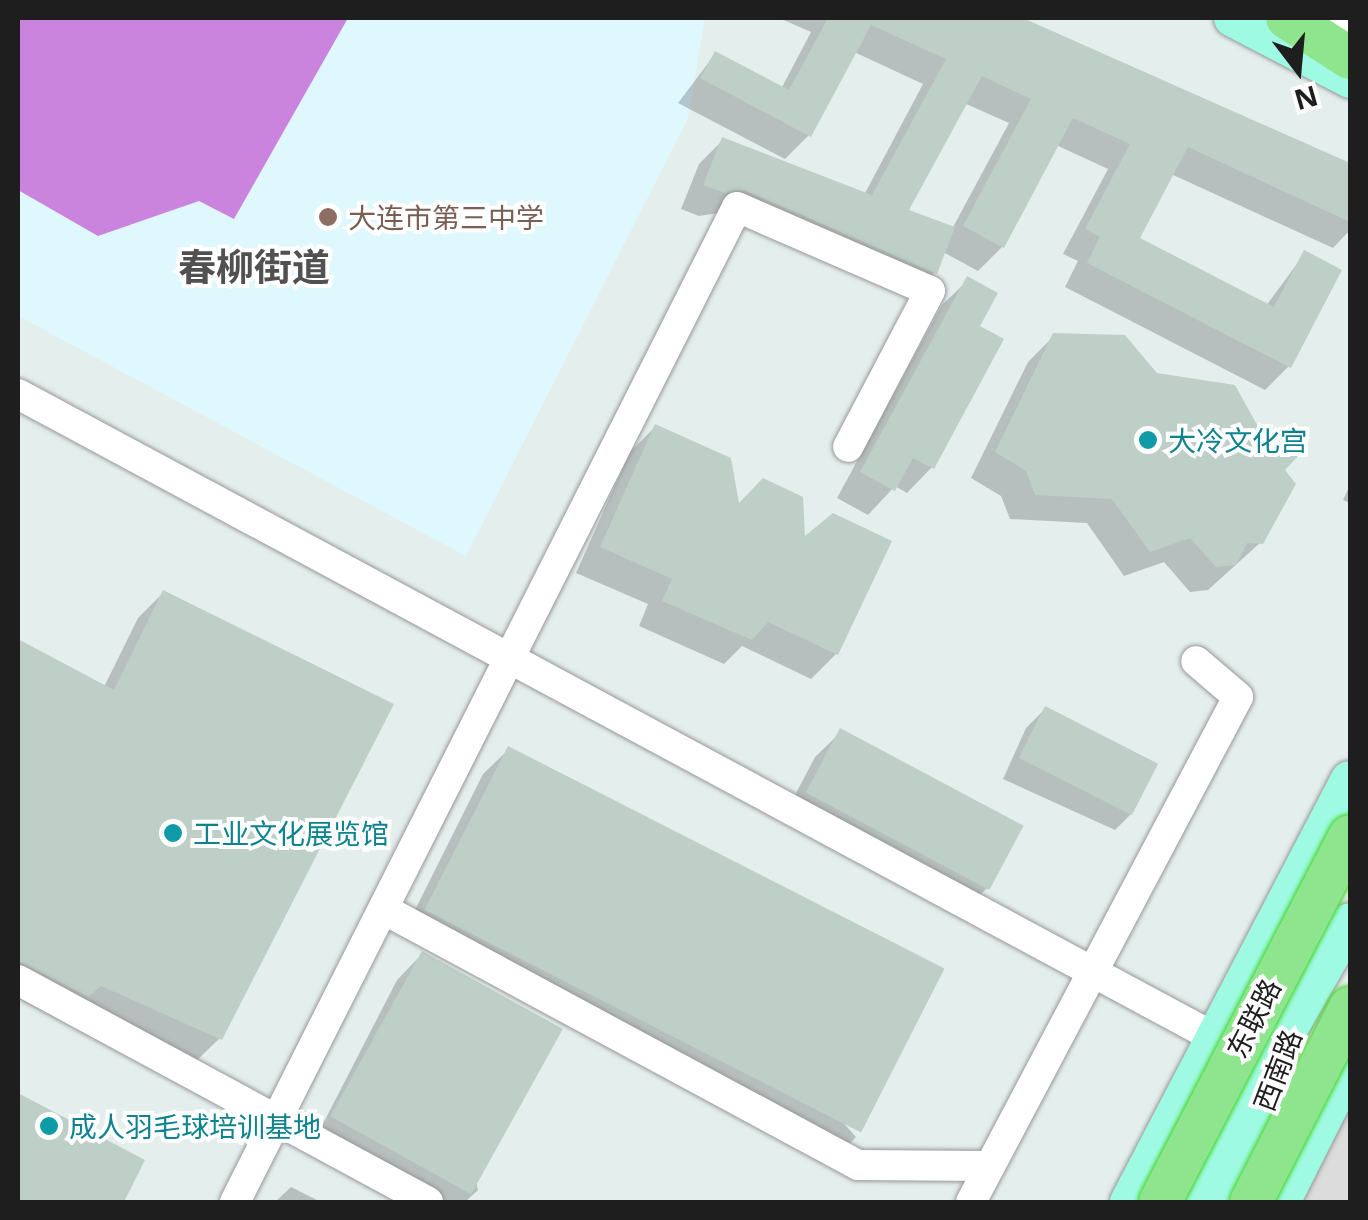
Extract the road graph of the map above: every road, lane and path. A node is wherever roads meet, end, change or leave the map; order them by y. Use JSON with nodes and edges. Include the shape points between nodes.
{"nodes":[{"id":1,"x":1233,"y":18,"type":"edge"},
{"id":2,"x":1287,"y":18,"type":"edge"},
{"id":3,"x":1344,"y":18,"type":"edge"},
{"id":4,"x":1350,"y":21,"type":"edge"},
{"id":5,"x":1350,"y":58,"type":"edge"},
{"id":6,"x":1350,"y":79,"type":"edge"},
{"id":7,"x":18,"y":394,"type":"edge"},
{"id":8,"x":848,"y":448,"type":"dead end"},
{"id":9,"x":1196,"y":661,"type":"dead end"},
{"id":10,"x":512,"y":664,"type":"junction"},
{"id":11,"x":1350,"y":780,"type":"edge"},
{"id":12,"x":1350,"y":836,"type":"edge"},
{"id":13,"x":386,"y":910,"type":"junction"},
{"id":14,"x":1350,"y":922,"type":"edge"},
{"id":15,"x":1092,"y":971,"type":"junction"},
{"id":16,"x":18,"y":980,"type":"edge"},
{"id":17,"x":1350,"y":1008,"type":"edge"},
{"id":18,"x":1212,"y":1036,"type":"junction"},
{"id":19,"x":1350,"y":1065,"type":"edge"},
{"id":20,"x":1342,"y":1103,"type":"edge"},
{"id":21,"x":275,"y":1125,"type":"junction"},
{"id":22,"x":988,"y":1166,"type":"junction"},
{"id":23,"x":1236,"y":1182,"type":"edge"},
{"id":24,"x":235,"y":1202,"type":"edge"},
{"id":25,"x":428,"y":1202,"type":"edge"},
{"id":26,"x":971,"y":1202,"type":"edge"},
{"id":27,"x":1129,"y":1202,"type":"edge"},
{"id":28,"x":1160,"y":1202,"type":"edge"},
{"id":29,"x":1190,"y":1202,"type":"edge"},
{"id":30,"x":1221,"y":1202,"type":"edge"},
{"id":31,"x":1281,"y":1202,"type":"edge"}],
"edges":[{"from":1,"to":6,"type":"main road"},
{"from":2,"to":5,"type":"highway"},
{"from":3,"to":4,"type":"street"},
{"from":7,"to":10,"type":"street"},
{"from":8,"to":10,"type":"street","via":[[930,291],[738,207]]},
{"from":9,"to":15,"type":"street","via":[[1238,698]]},
{"from":10,"to":13,"type":"street"},
{"from":10,"to":15,"type":"street"},
{"from":11,"to":18,"type":"main road"},
{"from":12,"to":28,"type":"highway","name":"东联路","bridge":true},
{"from":13,"to":21,"type":"street"},
{"from":13,"to":22,"type":"street","via":[[858,1165]]},
{"from":14,"to":23,"type":"main road","name":"西南路","via":[[1298,1018]]},
{"from":15,"to":18,"type":"street"},
{"from":15,"to":22,"type":"street"},
{"from":16,"to":21,"type":"street"},
{"from":17,"to":23,"type":"highway","bridge":true},
{"from":18,"to":23,"type":"main road"},
{"from":18,"to":27,"type":"main road"},
{"from":19,"to":20,"type":"main road"},
{"from":20,"to":23,"type":"main road"},
{"from":20,"to":31,"type":"main road"},
{"from":21,"to":24,"type":"street"},
{"from":21,"to":25,"type":"street"},
{"from":22,"to":26,"type":"street"},
{"from":23,"to":29,"type":"main road","name":"西南路"},
{"from":23,"to":30,"type":"main road","name":"西南路"}]}
